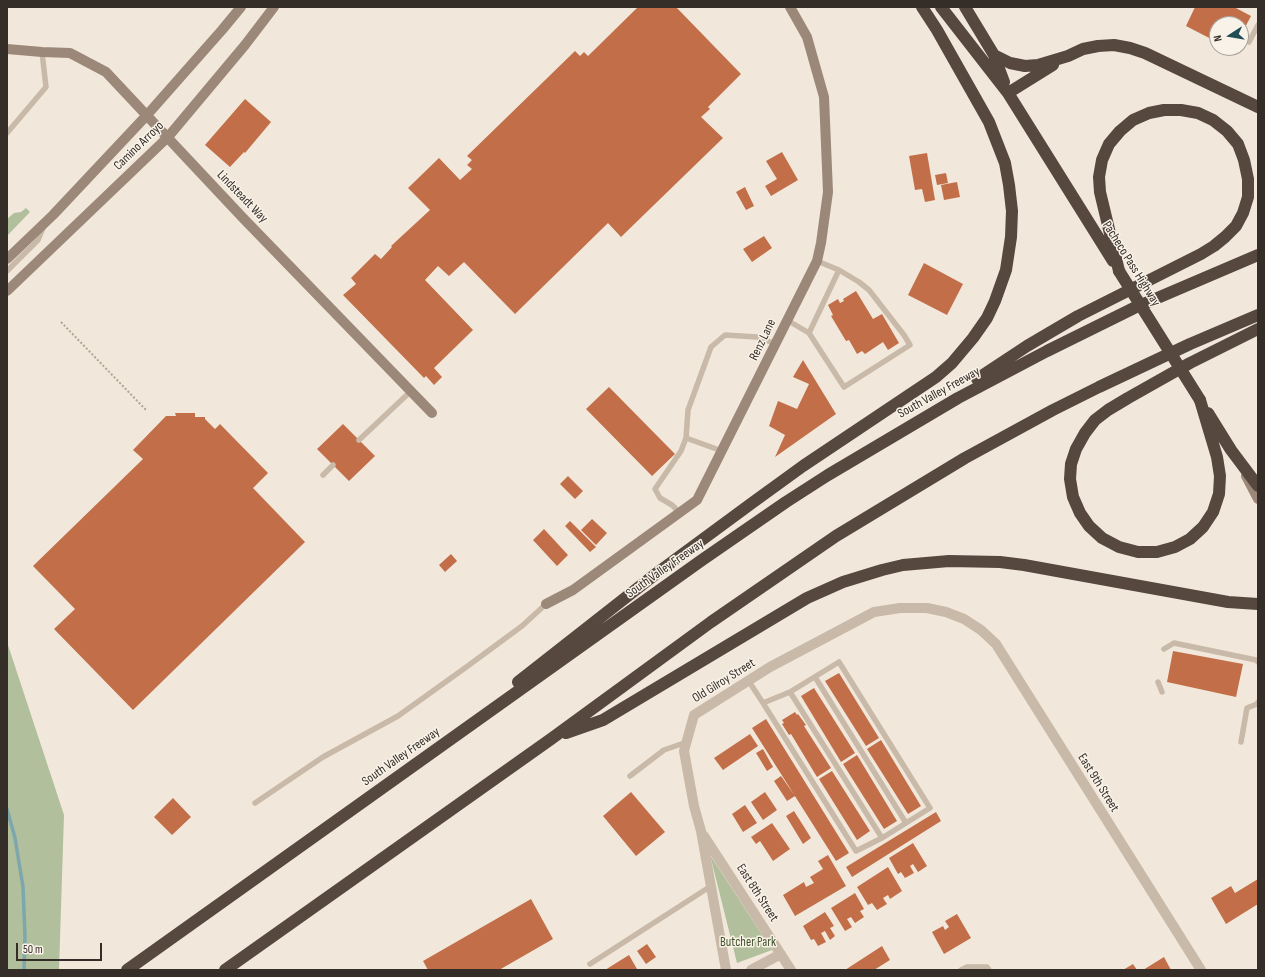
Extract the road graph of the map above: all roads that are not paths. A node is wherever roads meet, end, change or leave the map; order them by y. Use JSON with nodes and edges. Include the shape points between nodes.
{"nodes":[{"id":1,"x":240,"y":7,"type":"edge"},
{"id":2,"x":274,"y":7,"type":"edge"},
{"id":3,"x":790,"y":7,"type":"edge"},
{"id":4,"x":922,"y":7,"type":"edge"},
{"id":5,"x":941,"y":7,"type":"edge"},
{"id":6,"x":965,"y":7,"type":"edge"},
{"id":7,"x":1258,"y":25,"type":"edge"},
{"id":8,"x":1249,"y":42,"type":"dead end"},
{"id":9,"x":7,"y":49,"type":"edge"},
{"id":10,"x":42,"y":52,"type":"junction"},
{"id":11,"x":994,"y":55,"type":"junction"},
{"id":12,"x":1068,"y":56,"type":"junction"},
{"id":13,"x":1008,"y":93,"type":"junction"},
{"id":14,"x":1258,"y":107,"type":"edge"},
{"id":15,"x":147,"y":115,"type":"junction"},
{"id":16,"x":7,"y":134,"type":"edge"},
{"id":17,"x":168,"y":137,"type":"junction"},
{"id":18,"x":46,"y":222,"type":"junction"},
{"id":19,"x":1258,"y":255,"type":"edge"},
{"id":20,"x":7,"y":259,"type":"edge"},
{"id":21,"x":817,"y":261,"type":"junction"},
{"id":22,"x":839,"y":270,"type":"junction"},
{"id":23,"x":7,"y":271,"type":"edge"},
{"id":24,"x":1119,"y":271,"type":"junction"},
{"id":25,"x":7,"y":291,"type":"edge"},
{"id":26,"x":1258,"y":315,"type":"edge"},
{"id":27,"x":787,"y":320,"type":"junction"},
{"id":28,"x":1258,"y":329,"type":"edge"},
{"id":29,"x":809,"y":333,"type":"junction"},
{"id":30,"x":776,"y":344,"type":"junction"},
{"id":31,"x":411,"y":391,"type":"junction"},
{"id":32,"x":1200,"y":400,"type":"junction"},
{"id":33,"x":432,"y":413,"type":"dead end"},
{"id":34,"x":686,"y":438,"type":"junction"},
{"id":35,"x":359,"y":440,"type":"dead end"},
{"id":36,"x":870,"y":449,"type":"junction"},
{"id":37,"x":1231,"y":450,"type":"junction"},
{"id":38,"x":722,"y":451,"type":"junction"},
{"id":39,"x":333,"y":465,"type":"dead end"},
{"id":40,"x":323,"y":475,"type":"dead end"},
{"id":41,"x":1258,"y":486,"type":"edge"},
{"id":42,"x":1258,"y":499,"type":"edge"},
{"id":43,"x":680,"y":513,"type":"junction"},
{"id":44,"x":546,"y":604,"type":"joint"},
{"id":45,"x":1258,"y":604,"type":"edge"},
{"id":46,"x":964,"y":619,"type":"joint"},
{"id":47,"x":1164,"y":649,"type":"dead end"},
{"id":48,"x":1258,"y":662,"type":"edge"},
{"id":49,"x":815,"y":677,"type":"junction"},
{"id":50,"x":748,"y":680,"type":"junction"},
{"id":51,"x":1158,"y":682,"type":"dead end"},
{"id":52,"x":790,"y":692,"type":"junction"},
{"id":53,"x":1162,"y":692,"type":"dead end"},
{"id":54,"x":1258,"y":702,"type":"edge"},
{"id":55,"x":763,"y":703,"type":"junction"},
{"id":56,"x":551,"y":738,"type":"junction"},
{"id":57,"x":687,"y":742,"type":"junction"},
{"id":58,"x":1241,"y":742,"type":"dead end"},
{"id":59,"x":630,"y":776,"type":"dead end"},
{"id":60,"x":375,"y":794,"type":"junction"},
{"id":61,"x":255,"y":803,"type":"dead end"},
{"id":62,"x":906,"y":823,"type":"junction"},
{"id":63,"x":701,"y":831,"type":"junction"},
{"id":64,"x":882,"y":838,"type":"junction"},
{"id":65,"x":711,"y":886,"type":"junction"},
{"id":66,"x":781,"y":954,"type":"junction"},
{"id":67,"x":590,"y":964,"type":"dead end"},
{"id":68,"x":127,"y":970,"type":"edge"},
{"id":69,"x":225,"y":970,"type":"edge"},
{"id":70,"x":726,"y":970,"type":"edge"},
{"id":71,"x":751,"y":970,"type":"edge"},
{"id":72,"x":791,"y":970,"type":"edge"},
{"id":73,"x":962,"y":970,"type":"edge"},
{"id":74,"x":989,"y":970,"type":"edge"},
{"id":75,"x":1200,"y":970,"type":"edge"}],
"edges":[{"from":1,"to":15,"type":"street","name":"Camino Arroyo"},
{"from":2,"to":17,"type":"street","name":"Camino Arroyo"},
{"from":3,"to":21,"type":"street","name":"Renz Lane","via":[[807,37],[824,97],[828,192]]},
{"from":4,"to":60,"type":"highway","via":[[989,122],[1005,163],[1012,230],[1006,270],[996,301],[987,318],[952,363],[936,376],[740,511]]},
{"from":5,"to":13,"type":"highway","name":"Pacheco Pass Highway"},
{"from":6,"to":11,"type":"highway","name":"Pacheco Pass Highway"},
{"from":7,"to":8,"type":"lane"},
{"from":9,"to":10,"type":"street","name":"Lindsteadt Way"},
{"from":10,"to":15,"type":"street","name":"Lindsteadt Way","via":[[70,53],[106,72]]},
{"from":10,"to":16,"type":"lane","via":[[46,87]]},
{"from":11,"to":12,"type":"highway","via":[[1010,63],[1025,66]]},
{"from":11,"to":13,"type":"highway","name":"Pacheco Pass Highway"},
{"from":12,"to":13,"type":"highway"},
{"from":12,"to":14,"type":"highway","via":[[1098,46],[1130,48]]},
{"from":13,"to":24,"type":"highway","name":"Pacheco Pass Highway"},
{"from":15,"to":17,"type":"street","name":"Lindsteadt Way"},
{"from":15,"to":18,"type":"street","name":"Camino Arroyo"},
{"from":17,"to":25,"type":"street","name":"Camino Arroyo"},
{"from":17,"to":31,"type":"street","name":"Lindsteadt Way"},
{"from":18,"to":20,"type":"street","name":"Camino Arroyo"},
{"from":18,"to":23,"type":"lane","via":[[38,240]]},
{"from":19,"to":36,"type":"highway","name":"South Valley Freeway","via":[[1134,308],[1053,348],[964,394]]},
{"from":21,"to":22,"type":"lane"},
{"from":21,"to":27,"type":"street","name":"Renz Lane"},
{"from":22,"to":29,"type":"lane"},
{"from":22,"to":29,"type":"lane","via":[[869,290],[910,346],[844,387]]},
{"from":24,"to":32,"type":"highway","name":"Pacheco Pass Highway","bridge":true},
{"from":24,"to":36,"type":"highway","via":[[1100,192],[1102,160],[1109,144],[1133,120],[1149,113],[1181,110],[1198,113],[1213,120],[1238,144],[1248,179],[1248,197],[1243,213],[1236,226],[1225,237],[1201,254],[1112,298],[1051,332]]},
{"from":26,"to":56,"type":"highway","via":[[1099,387],[1009,433],[916,487],[770,580]]},
{"from":27,"to":29,"type":"lane"},
{"from":27,"to":30,"type":"street","name":"Renz Lane"},
{"from":28,"to":32,"type":"highway","via":[[1190,363],[1108,410],[1085,433],[1071,464],[1070,479],[1073,497],[1080,514],[1088,526],[1102,538],[1119,547],[1138,552],[1158,552],[1190,539],[1203,527],[1213,512],[1219,494],[1220,476]]},
{"from":30,"to":34,"type":"lane","via":[[758,337],[725,335],[711,347],[688,410]]},
{"from":30,"to":38,"type":"street","name":"Renz Lane"},
{"from":31,"to":33,"type":"street","name":"Lindsteadt Way"},
{"from":31,"to":35,"type":"lane"},
{"from":32,"to":37,"type":"highway","name":"Pacheco Pass Highway"},
{"from":34,"to":38,"type":"lane"},
{"from":34,"to":43,"type":"lane","via":[[681,451],[655,489],[660,498]]},
{"from":36,"to":60,"type":"highway","name":"South Valley Freeway","via":[[743,531]]},
{"from":37,"to":41,"type":"highway","name":"Pacheco Pass Highway"},
{"from":37,"to":42,"type":"street"},
{"from":38,"to":43,"type":"street","name":"Renz Lane","via":[[697,500]]},
{"from":39,"to":40,"type":"lane"},
{"from":43,"to":44,"type":"street","name":"Renz Lane","via":[[573,590]]},
{"from":44,"to":61,"type":"lane","via":[[522,626],[398,716],[322,757]]},
{"from":45,"to":56,"type":"highway","via":[[1228,602],[1012,564],[949,561],[903,565],[850,580],[812,595],[603,720]]},
{"from":46,"to":50,"type":"street","name":"Old Gilroy Street","via":[[927,608],[900,608],[874,612]]},
{"from":46,"to":75,"type":"street","name":"East 9th Street","via":[[996,644]]},
{"from":47,"to":48,"type":"lane","via":[[1174,643]]},
{"from":49,"to":52,"type":"lane"},
{"from":49,"to":62,"type":"lane"},
{"from":49,"to":62,"type":"lane","via":[[839,662],[930,808]]},
{"from":50,"to":55,"type":"lane"},
{"from":50,"to":57,"type":"street","name":"Old Gilroy Street","via":[[694,715]]},
{"from":51,"to":53,"type":"lane"},
{"from":52,"to":55,"type":"lane"},
{"from":52,"to":64,"type":"lane"},
{"from":54,"to":58,"type":"lane","via":[[1247,708]]},
{"from":55,"to":64,"type":"lane","via":[[856,851]]},
{"from":56,"to":69,"type":"highway"},
{"from":57,"to":59,"type":"lane","via":[[664,750]]},
{"from":57,"to":63,"type":"street","name":"Old Gilroy Street","via":[[684,751]]},
{"from":60,"to":68,"type":"highway","name":"South Valley Freeway"},
{"from":62,"to":64,"type":"lane"},
{"from":63,"to":65,"type":"street","name":"Old Gilroy Street"},
{"from":63,"to":66,"type":"street","name":"East 8th Street"},
{"from":65,"to":67,"type":"lane"},
{"from":65,"to":70,"type":"street","name":"Old Gilroy Street"},
{"from":66,"to":71,"type":"street"},
{"from":66,"to":72,"type":"street","name":"East 8th Street"},
{"from":73,"to":74,"type":"lane","via":[[967,967],[988,967]]}]}
